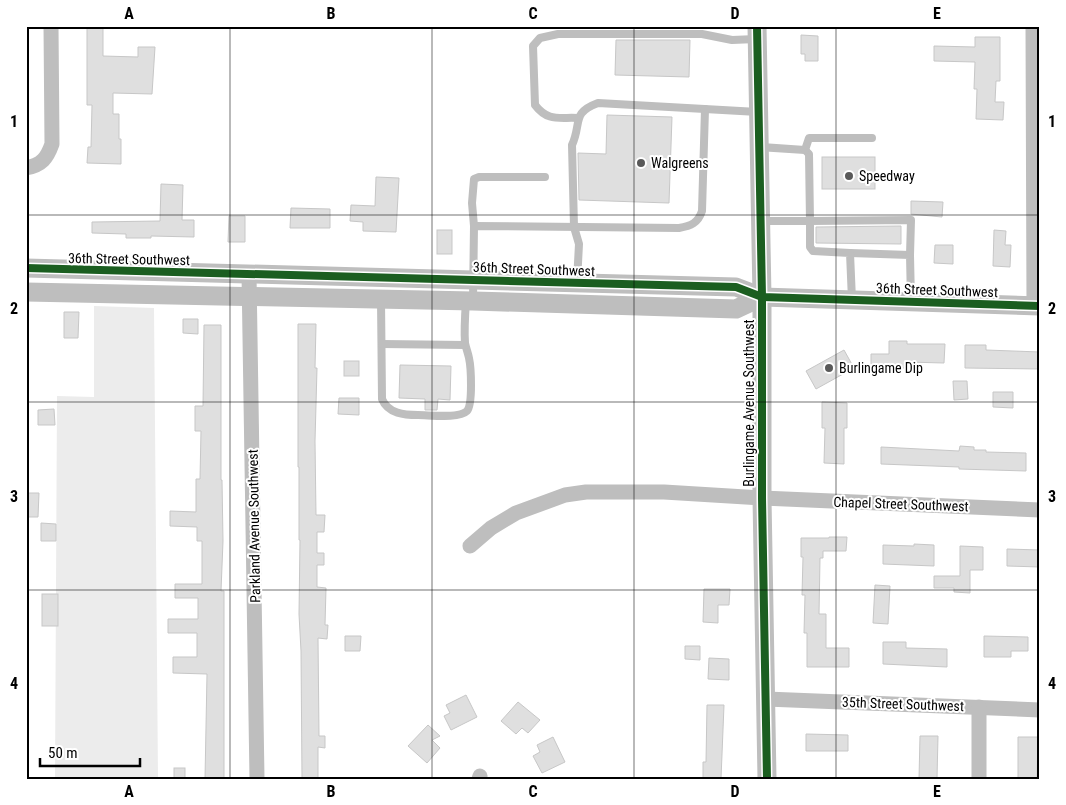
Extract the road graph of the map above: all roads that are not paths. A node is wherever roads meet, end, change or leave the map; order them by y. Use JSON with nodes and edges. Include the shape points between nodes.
{"nodes":[{"id":1,"x":52,"y":26,"type":"edge"},
{"id":2,"x":1033,"y":26,"type":"edge"},
{"id":3,"x":757,"y":32,"type":"edge"},
{"id":4,"x":705,"y":109,"type":"junction"},
{"id":5,"x":758,"y":112,"type":"junction"},
{"id":6,"x":578,"y":118,"type":"junction"},
{"id":7,"x":872,"y":138,"type":"dead end"},
{"id":8,"x":760,"y":147,"type":"junction"},
{"id":9,"x":805,"y":150,"type":"junction"},
{"id":10,"x":26,"y":168,"type":"edge"},
{"id":11,"x":545,"y":177,"type":"dead end"},
{"id":12,"x":760,"y":221,"type":"junction"},
{"id":13,"x":810,"y":221,"type":"junction"},
{"id":14,"x":474,"y":226,"type":"junction"},
{"id":15,"x":574,"y":227,"type":"junction"},
{"id":16,"x":850,"y":253,"type":"junction"},
{"id":17,"x":910,"y":255,"type":"junction"},
{"id":18,"x":26,"y":268,"type":"edge"},
{"id":19,"x":249,"y":274,"type":"junction"},
{"id":20,"x":474,"y":279,"type":"junction"},
{"id":21,"x":577,"y":283,"type":"junction"},
{"id":22,"x":26,"y":292,"type":"edge"},
{"id":23,"x":250,"y":296,"type":"junction"},
{"id":24,"x":762,"y":297,"type":"junction"},
{"id":25,"x":381,"y":299,"type":"junction"},
{"id":26,"x":852,"y":300,"type":"junction"},
{"id":27,"x":469,"y":301,"type":"junction"},
{"id":28,"x":511,"y":302,"type":"junction"},
{"id":29,"x":911,"y":302,"type":"junction"},
{"id":30,"x":1037,"y":306,"type":"edge"},
{"id":31,"x":382,"y":344,"type":"junction"},
{"id":32,"x":465,"y":345,"type":"junction"},
{"id":33,"x":762,"y":498,"type":"junction"},
{"id":34,"x":1040,"y":510,"type":"edge"},
{"id":35,"x":470,"y":546,"type":"dead end"},
{"id":36,"x":766,"y":699,"type":"junction"},
{"id":37,"x":979,"y":707,"type":"junction"},
{"id":38,"x":1040,"y":710,"type":"edge"},
{"id":39,"x":258,"y":779,"type":"edge"},
{"id":40,"x":767,"y":779,"type":"edge"},
{"id":41,"x":980,"y":779,"type":"edge"}],
"edges":[{"from":1,"to":10,"type":"street","via":[[52,144],[47,158]]},
{"from":2,"to":30,"type":"street"},
{"from":3,"to":5,"type":"street","name":"Burlingame Avenue Southwest"},
{"from":3,"to":6,"type":"lane","via":[[732,40],[702,34],[558,34],[540,38],[533,46],[535,106],[547,117]]},
{"from":4,"to":5,"type":"lane"},
{"from":4,"to":6,"type":"lane","via":[[598,103],[585,108]]},
{"from":4,"to":15,"type":"lane","via":[[702,212],[699,220],[691,226],[679,228]]},
{"from":5,"to":8,"type":"street","name":"Burlingame Avenue Southwest"},
{"from":6,"to":15,"type":"lane","via":[[572,145]]},
{"from":7,"to":9,"type":"lane","via":[[809,138]]},
{"from":8,"to":9,"type":"lane"},
{"from":8,"to":12,"type":"street","name":"Burlingame Avenue Southwest"},
{"from":9,"to":13,"type":"lane","via":[[809,154]]},
{"from":11,"to":14,"type":"lane","via":[[474,179]]},
{"from":12,"to":13,"type":"lane"},
{"from":12,"to":24,"type":"street","name":"Burlingame Avenue Southwest"},
{"from":13,"to":16,"type":"lane","via":[[810,247],[813,251]]},
{"from":13,"to":17,"type":"lane","via":[[911,220]]},
{"from":14,"to":15,"type":"lane"},
{"from":14,"to":20,"type":"lane"},
{"from":15,"to":21,"type":"lane","via":[[579,244]]},
{"from":16,"to":17,"type":"lane"},
{"from":16,"to":26,"type":"lane"},
{"from":17,"to":29,"type":"lane"},
{"from":18,"to":19,"type":"street","name":"36th Street Southwest"},
{"from":19,"to":20,"type":"street","name":"36th Street Southwest"},
{"from":19,"to":23,"type":"street","name":"Parkland Avenue Southwest"},
{"from":20,"to":21,"type":"street","name":"36th Street Southwest"},
{"from":20,"to":27,"type":"lane"},
{"from":21,"to":24,"type":"street","name":"36th Street Southwest","via":[[736,287]]},
{"from":21,"to":28,"type":"street","via":[[567,292]]},
{"from":22,"to":23,"type":"street","name":"36th Street Southwest"},
{"from":23,"to":25,"type":"street","name":"36th Street Southwest"},
{"from":23,"to":39,"type":"street","name":"Parkland Avenue Southwest"},
{"from":24,"to":26,"type":"street","name":"36th Street Southwest"},
{"from":24,"to":28,"type":"street","name":"36th Street Southwest","via":[[736,309]]},
{"from":24,"to":33,"type":"street","name":"Burlingame Avenue Southwest"},
{"from":25,"to":27,"type":"street","name":"36th Street Southwest"},
{"from":25,"to":31,"type":"lane"},
{"from":26,"to":29,"type":"street","name":"36th Street Southwest"},
{"from":27,"to":28,"type":"street","name":"36th Street Southwest"},
{"from":27,"to":32,"type":"lane"},
{"from":29,"to":30,"type":"street","name":"36th Street Southwest"},
{"from":31,"to":32,"type":"lane"},
{"from":31,"to":32,"type":"lane","via":[[382,400],[389,409],[406,415],[455,415],[466,411],[470,406],[471,368]]},
{"from":33,"to":34,"type":"street","name":"Chapel Street Southwest"},
{"from":33,"to":35,"type":"street","name":"Chapel Street Southwest","via":[[622,491],[565,495],[516,513]]},
{"from":33,"to":36,"type":"street","name":"Burlingame Avenue Southwest"},
{"from":36,"to":37,"type":"street","name":"35th Street Southwest"},
{"from":36,"to":40,"type":"street","name":"Burlingame Avenue Southwest"},
{"from":37,"to":38,"type":"street","name":"35th Street Southwest"},
{"from":37,"to":41,"type":"street"}]}
